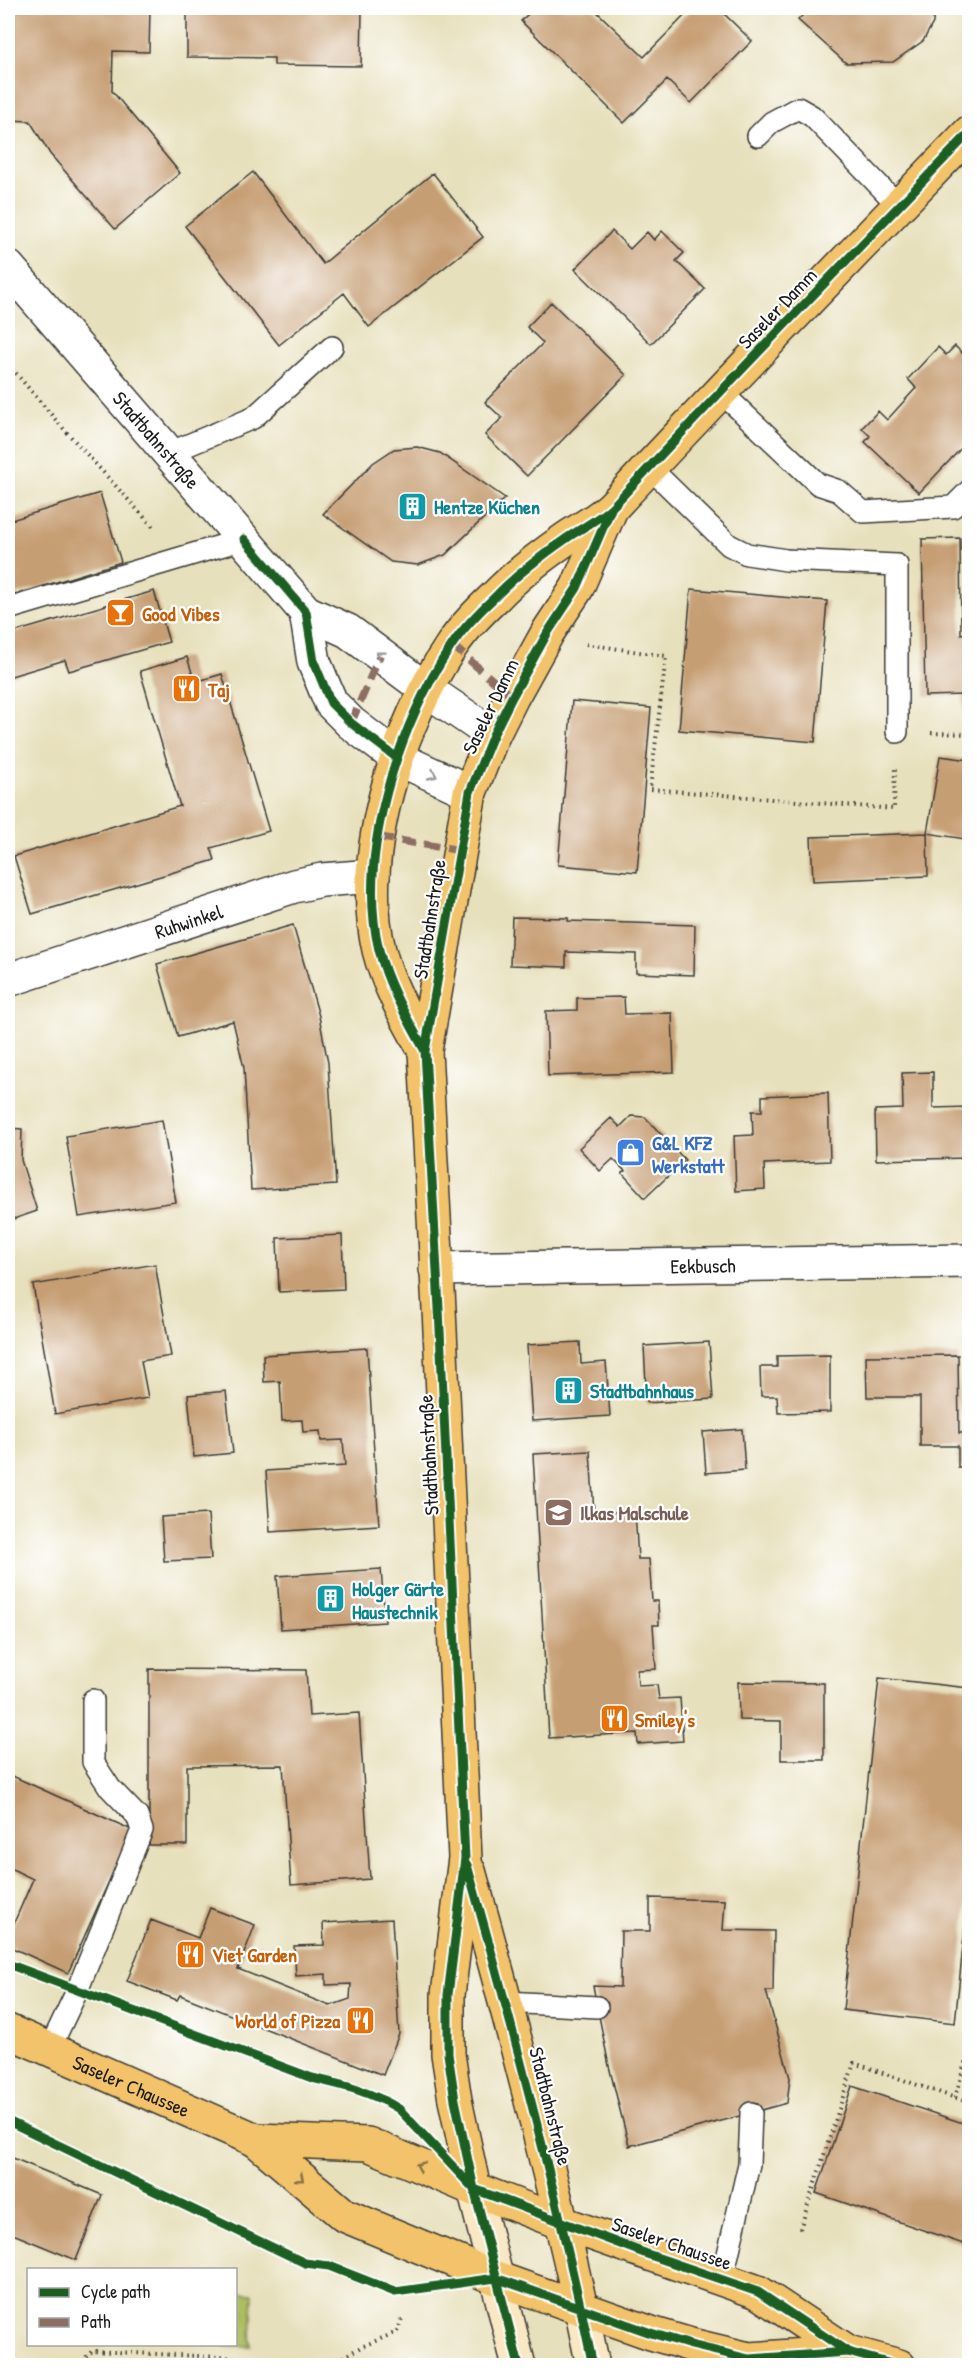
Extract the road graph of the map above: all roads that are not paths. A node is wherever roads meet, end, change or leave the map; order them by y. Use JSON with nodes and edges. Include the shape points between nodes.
{"nodes":[{"id":1,"x":969,"y":132,"type":"edge"},
{"id":2,"x":758,"y":136,"type":"dead end"},
{"id":3,"x":899,"y":206,"type":"junction"},
{"id":4,"x":8,"y":267,"type":"edge"},
{"id":5,"x":332,"y":347,"type":"dead end"},
{"id":6,"x":721,"y":392,"type":"junction"},
{"id":7,"x":169,"y":453,"type":"junction"},
{"id":8,"x":649,"y":467,"type":"junction"},
{"id":9,"x":969,"y":490,"type":"edge"},
{"id":10,"x":610,"y":508,"type":"junction"},
{"id":11,"x":244,"y":539,"type":"junction"},
{"id":12,"x":8,"y":609,"type":"edge"},
{"id":13,"x":306,"y":612,"type":"junction"},
{"id":14,"x":427,"y":690,"type":"junction"},
{"id":15,"x":897,"y":732,"type":"road end"},
{"id":16,"x":493,"y":735,"type":"junction"},
{"id":17,"x":397,"y":758,"type":"junction"},
{"id":18,"x":470,"y":792,"type":"junction"},
{"id":19,"x":373,"y":876,"type":"junction"},
{"id":20,"x":8,"y":980,"type":"edge"},
{"id":21,"x":425,"y":1050,"type":"junction"},
{"id":22,"x":969,"y":1261,"type":"edge"},
{"id":23,"x":436,"y":1269,"type":"junction"},
{"id":24,"x":93,"y":1700,"type":"dead end"},
{"id":25,"x":465,"y":1858,"type":"junction"},
{"id":26,"x":506,"y":2002,"type":"junction"},
{"id":27,"x":597,"y":2007,"type":"dead end"},
{"id":28,"x":8,"y":2031,"type":"edge"},
{"id":29,"x":49,"y":2050,"type":"junction"},
{"id":30,"x":751,"y":2113,"type":"dead end"},
{"id":31,"x":256,"y":2140,"type":"junction"},
{"id":32,"x":474,"y":2189,"type":"junction"},
{"id":33,"x":562,"y":2223,"type":"junction"},
{"id":34,"x":496,"y":2278,"type":"junction"},
{"id":35,"x":722,"y":2280,"type":"junction"},
{"id":36,"x":581,"y":2308,"type":"junction"},
{"id":37,"x":848,"y":2352,"type":"junction"},
{"id":38,"x":739,"y":2362,"type":"edge"},
{"id":39,"x":519,"y":2366,"type":"edge"},
{"id":40,"x":593,"y":2366,"type":"edge"},
{"id":41,"x":899,"y":2366,"type":"edge"}],
"edges":[{"from":1,"to":3,"type":"main road","name":"Saseler Damm"},
{"from":2,"to":3,"type":"lane","via":[[772,122],[798,108],[812,116]]},
{"from":3,"to":6,"type":"main road","name":"Saseler Damm"},
{"from":4,"to":7,"type":"street","name":"Stadtbahnstraße"},
{"from":5,"to":7,"type":"lane","via":[[253,418]]},
{"from":6,"to":8,"type":"main road","name":"Saseler Damm"},
{"from":6,"to":9,"type":"lane","via":[[818,484],[838,491],[863,512],[953,507]]},
{"from":7,"to":11,"type":"street","name":"Stadtbahnstraße"},
{"from":8,"to":10,"type":"main road","name":"Saseler Damm"},
{"from":8,"to":15,"type":"lane","via":[[729,544],[747,554],[786,560],[897,565]]},
{"from":10,"to":14,"type":"main road","name":"Saseler Damm","via":[[533,561],[495,597],[452,645]]},
{"from":10,"to":16,"type":"main road","name":"Saseler Damm","via":[[576,588]]},
{"from":11,"to":12,"type":"lane"},
{"from":11,"to":13,"type":"street","name":"Stadtbahnstraße"},
{"from":14,"to":13,"type":"street","name":"Stadtbahnstraße","one_way":true,"via":[[348,631]]},
{"from":13,"to":17,"type":"street","via":[[314,662],[332,703]]},
{"from":14,"to":16,"type":"street","name":"Stadtbahnstraße"},
{"from":14,"to":17,"type":"main road","name":"Saseler Damm"},
{"from":16,"to":18,"type":"main road","name":"Saseler Damm"},
{"from":17,"to":18,"type":"street","one_way":true},
{"from":17,"to":19,"type":"main road","name":"Stadtbahnstraße","via":[[384,800]]},
{"from":18,"to":21,"type":"main road","name":"Stadtbahnstraße"},
{"from":19,"to":20,"type":"street","name":"Ruhwinkel","via":[[294,886]]},
{"from":19,"to":21,"type":"main road","name":"Stadtbahnstraße","via":[[384,967],[397,1001]]},
{"from":21,"to":23,"type":"main road","name":"Stadtbahnstraße"},
{"from":22,"to":23,"type":"street","name":"Eekbusch"},
{"from":23,"to":25,"type":"main road","name":"Stadtbahnstraße"},
{"from":24,"to":29,"type":"lane","via":[[93,1762],[110,1788],[137,1816],[142,1830]]},
{"from":25,"to":26,"type":"main road","name":"Stadtbahnstraße"},
{"from":25,"to":32,"type":"main road","name":"Stadtbahnstraße","via":[[447,1995],[448,2054]]},
{"from":26,"to":27,"type":"lane"},
{"from":26,"to":33,"type":"main road","name":"Stadtbahnstraße"},
{"from":28,"to":29,"type":"main road","name":"Saseler Chaussee"},
{"from":29,"to":31,"type":"main road","name":"Saseler Chaussee"},
{"from":30,"to":35,"type":"lane","via":[[748,2164]]},
{"from":32,"to":31,"type":"main road","name":"Saseler Chaussee","one_way":true,"via":[[368,2144]]},
{"from":31,"to":34,"type":"main road","name":"Saseler Chaussee","one_way":true,"via":[[344,2215]]},
{"from":32,"to":33,"type":"main road","name":"Saseler Chaussee"},
{"from":32,"to":34,"type":"main road","name":"Stadtbahnstraße"},
{"from":33,"to":35,"type":"main road","name":"Saseler Chaussee"},
{"from":33,"to":36,"type":"main road","name":"Stadtbahnstraße"},
{"from":34,"to":36,"type":"main road","name":"Saseler Chaussee"},
{"from":34,"to":39,"type":"main road","name":"Stadtbahnstraße"},
{"from":35,"to":37,"type":"main road","name":"Saseler Chaussee","via":[[758,2292]]},
{"from":36,"to":38,"type":"main road","name":"Saseler Chaussee"},
{"from":36,"to":40,"type":"main road","name":"Stadtbahnstraße"},
{"from":37,"to":38,"type":"main road","name":"Saseler Chaussee"},
{"from":37,"to":41,"type":"main road","name":"Saseler Chaussee"}]}
